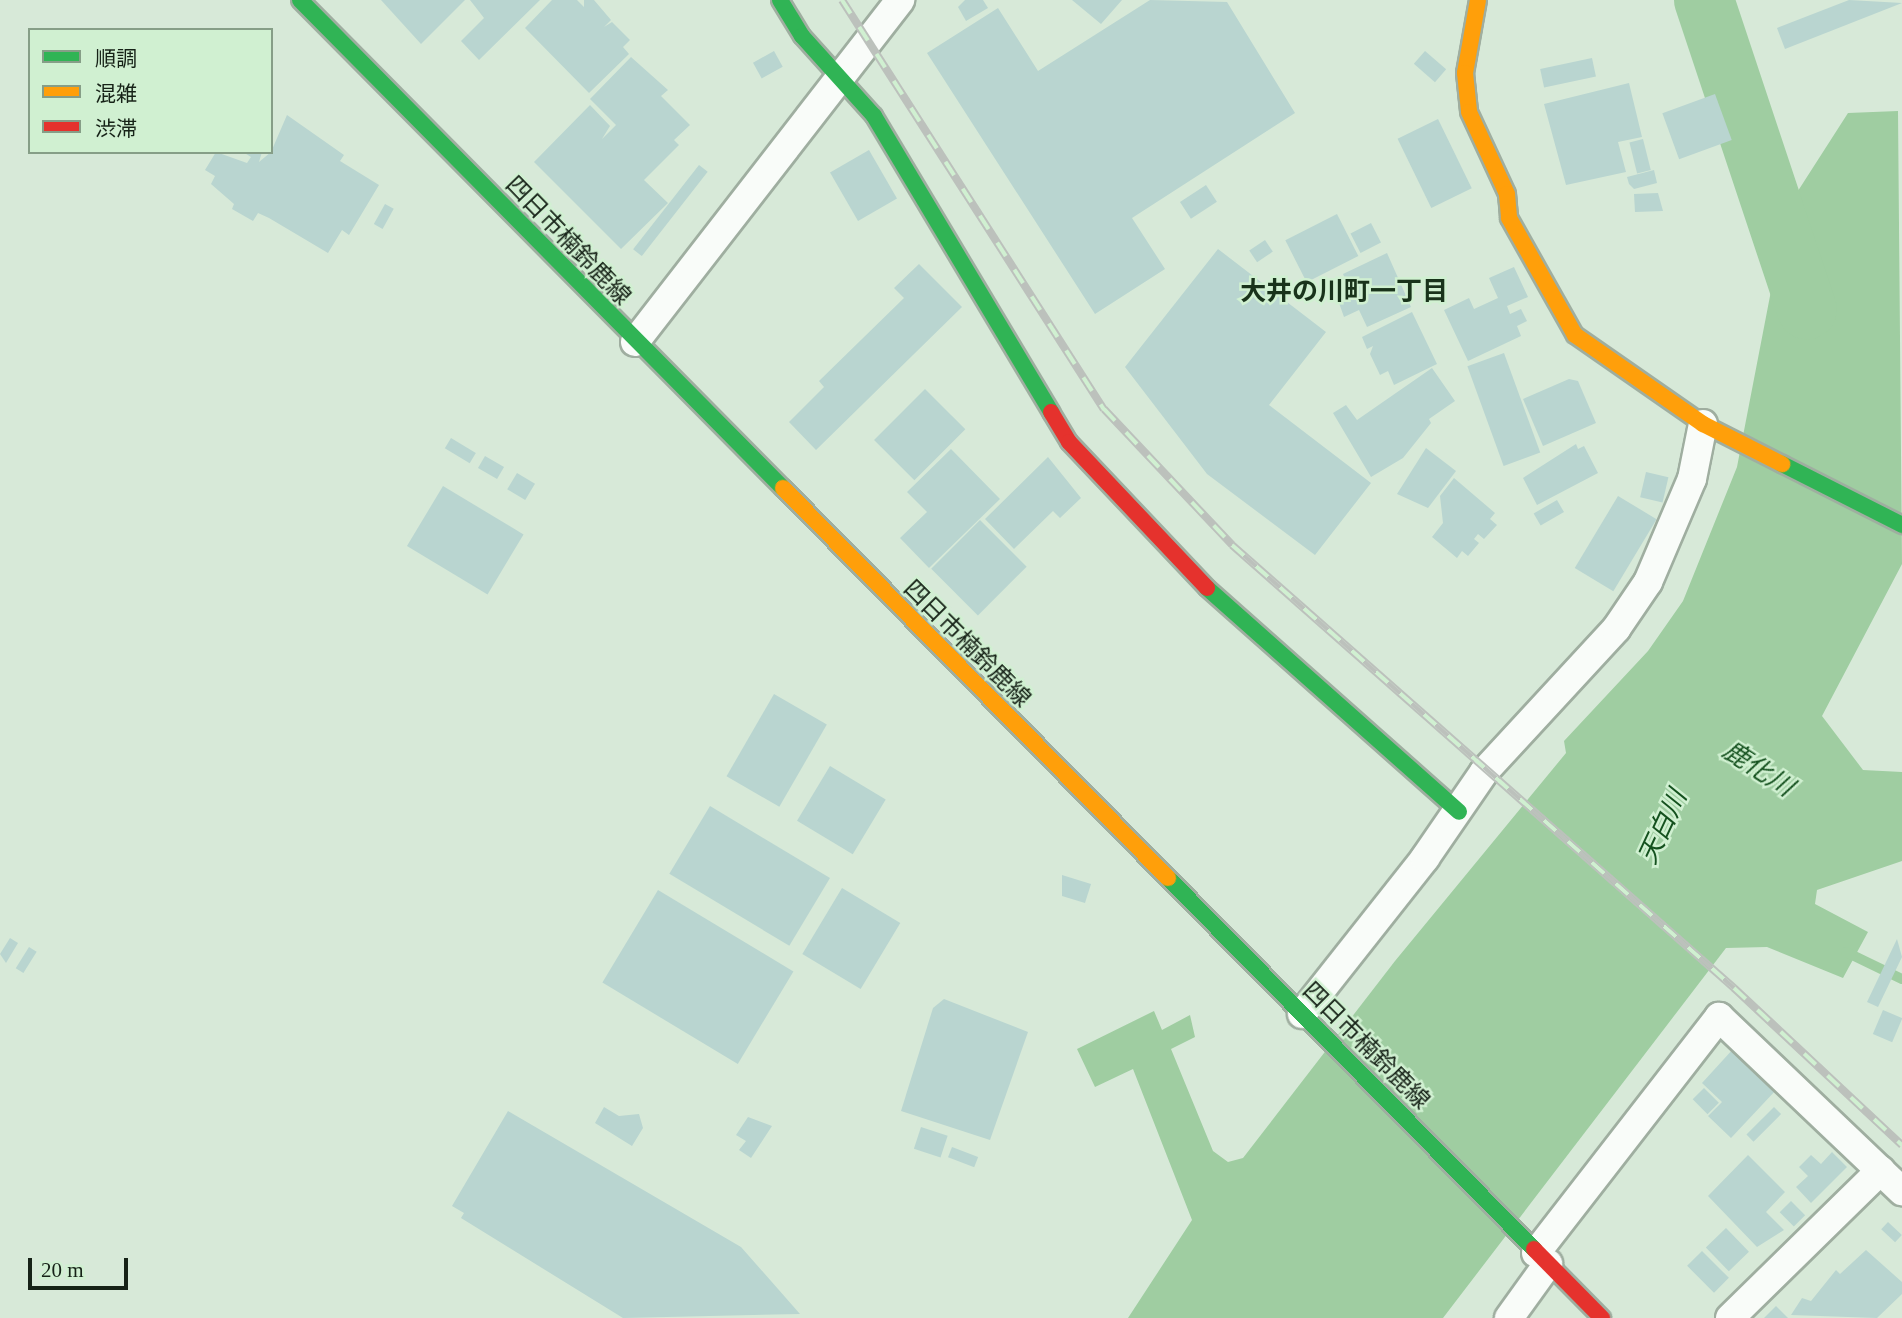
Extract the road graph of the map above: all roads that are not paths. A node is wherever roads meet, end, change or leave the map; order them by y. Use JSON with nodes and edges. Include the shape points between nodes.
{"nodes":[{"id":1,"x":300,"y":0,"type":"edge"},
{"id":2,"x":780,"y":0,"type":"edge"},
{"id":3,"x":900,"y":0,"type":"edge"},
{"id":4,"x":1478,"y":0,"type":"edge"},
{"id":5,"x":840,"y":76,"type":"junction"},
{"id":6,"x":635,"y":342,"type":"junction"},
{"id":7,"x":1703,"y":424,"type":"junction"},
{"id":8,"x":1902,"y":525,"type":"edge"},
{"id":9,"x":1459,"y":812,"type":"junction"},
{"id":10,"x":1311,"y":1023,"type":"junction"},
{"id":11,"x":1881,"y":1170,"type":"junction"},
{"id":12,"x":1902,"y":1191,"type":"edge"},
{"id":13,"x":1537,"y":1253,"type":"junction"},
{"id":14,"x":1508,"y":1318,"type":"edge"},
{"id":15,"x":1602,"y":1318,"type":"edge"},
{"id":16,"x":1730,"y":1318,"type":"edge"}],
"edges":[{"from":1,"to":6,"type":"street","name":"四日市楠鈴鹿線"},
{"from":2,"to":5,"type":"street","via":[[802,36]]},
{"from":3,"to":5,"type":"street"},
{"from":4,"to":7,"type":"street","via":[[1465,73],[1469,113],[1507,194],[1509,218],[1558,311],[1605,360]]},
{"from":5,"to":6,"type":"street"},
{"from":5,"to":9,"type":"street","via":[[874,116],[1069,442],[1197,579]]},
{"from":6,"to":10,"type":"street","name":"四日市楠鈴鹿線"},
{"from":7,"to":8,"type":"street"},
{"from":7,"to":9,"type":"street","via":[[1692,479],[1648,582],[1616,629],[1484,772]]},
{"from":9,"to":10,"type":"street"},
{"from":10,"to":13,"type":"street","name":"四日市楠鈴鹿線"},
{"from":11,"to":12,"type":"street"},
{"from":11,"to":13,"type":"street","via":[[1719,1017]]},
{"from":11,"to":16,"type":"street"},
{"from":13,"to":14,"type":"street"},
{"from":13,"to":15,"type":"street","name":"四日市楠鈴鹿線"}]}
